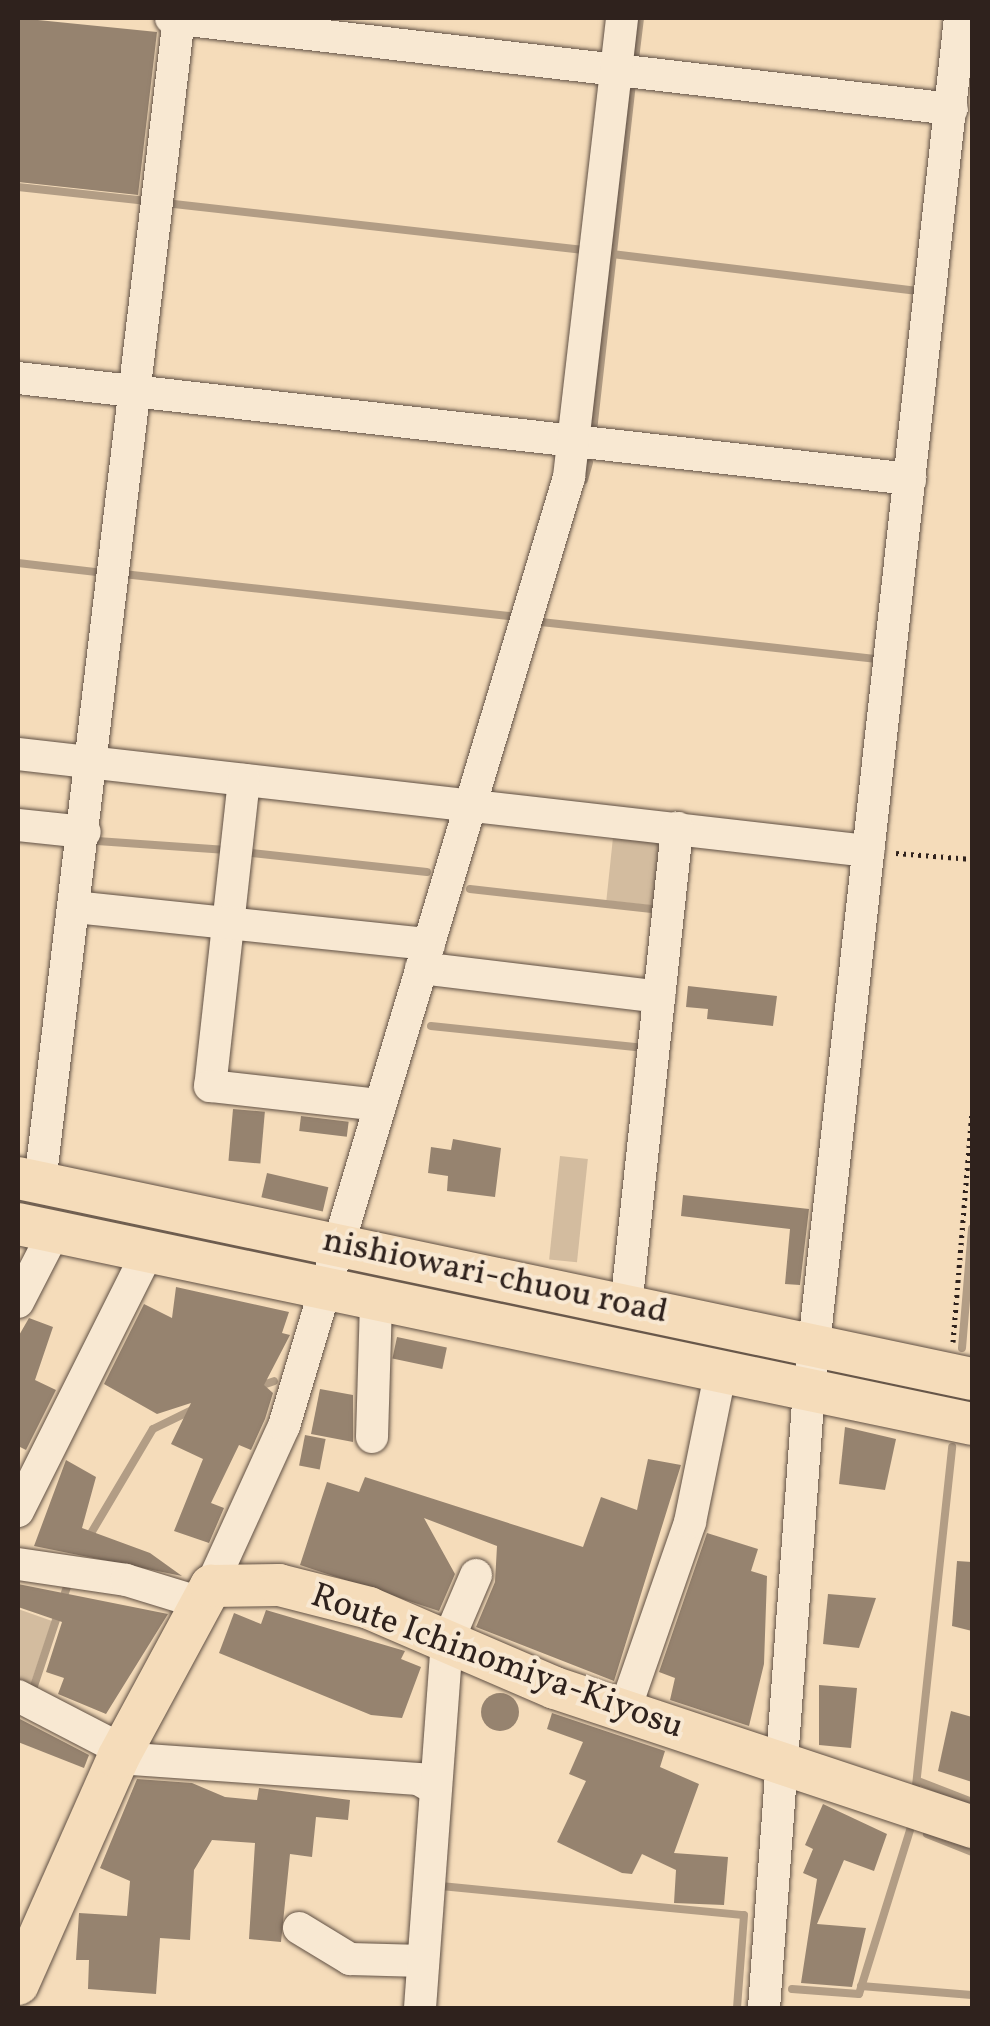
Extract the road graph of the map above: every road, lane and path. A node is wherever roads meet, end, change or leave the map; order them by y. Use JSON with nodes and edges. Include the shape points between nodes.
{"nodes":[{"id":1,"x":171,"y":18,"type":"edge"},
{"id":2,"x":179,"y":18,"type":"edge"},
{"id":3,"x":622,"y":18,"type":"edge"},
{"id":4,"x":960,"y":18,"type":"edge"},
{"id":5,"x":616,"y":70,"type":"junction"},
{"id":6,"x":952,"y":108,"type":"junction"},
{"id":7,"x":18,"y":378,"type":"edge"},
{"id":8,"x":137,"y":392,"type":"junction"},
{"id":9,"x":576,"y":440,"type":"junction"},
{"id":10,"x":910,"y":479,"type":"junction"},
{"id":11,"x":18,"y":754,"type":"edge"},
{"id":12,"x":96,"y":762,"type":"junction"},
{"id":13,"x":244,"y":780,"type":"junction"},
{"id":14,"x":471,"y":804,"type":"junction"},
{"id":15,"x":18,"y":825,"type":"edge"},
{"id":16,"x":678,"y":828,"type":"junction"},
{"id":17,"x":85,"y":832,"type":"junction"},
{"id":18,"x":868,"y":850,"type":"junction"},
{"id":19,"x":972,"y":860,"type":"edge"},
{"id":20,"x":75,"y":907,"type":"junction"},
{"id":21,"x":228,"y":924,"type":"junction"},
{"id":22,"x":425,"y":956,"type":"junction"},
{"id":23,"x":659,"y":997,"type":"junction"},
{"id":24,"x":380,"y":1105,"type":"junction"},
{"id":25,"x":972,"y":1111,"type":"edge"},
{"id":26,"x":29,"y":1181,"type":"edge"},
{"id":27,"x":36,"y":1228,"type":"edge"},
{"id":28,"x":338,"y":1244,"type":"junction"},
{"id":29,"x":148,"y":1252,"type":"junction"},
{"id":30,"x":324,"y":1288,"type":"junction"},
{"id":31,"x":376,"y":1298,"type":"junction"},
{"id":32,"x":18,"y":1302,"type":"edge"},
{"id":33,"x":626,"y":1306,"type":"junction"},
{"id":34,"x":814,"y":1343,"type":"junction"},
{"id":35,"x":721,"y":1370,"type":"junction"},
{"id":36,"x":961,"y":1376,"type":"edge"},
{"id":37,"x":809,"y":1390,"type":"junction"},
{"id":38,"x":972,"y":1424,"type":"edge"},
{"id":39,"x":372,"y":1437,"type":"dead end"},
{"id":40,"x":18,"y":1510,"type":"edge"},
{"id":41,"x":18,"y":1564,"type":"edge"},
{"id":42,"x":476,"y":1574,"type":"dead end"},
{"id":43,"x":206,"y":1594,"type":"junction"},
{"id":44,"x":447,"y":1644,"type":"junction"},
{"id":45,"x":18,"y":1696,"type":"edge"},
{"id":46,"x":624,"y":1712,"type":"junction"},
{"id":47,"x":120,"y":1754,"type":"junction"},
{"id":48,"x":785,"y":1760,"type":"junction"},
{"id":49,"x":435,"y":1788,"type":"junction"},
{"id":50,"x":972,"y":1826,"type":"edge"},
{"id":51,"x":299,"y":1928,"type":"dead end"},
{"id":52,"x":423,"y":1961,"type":"junction"},
{"id":53,"x":18,"y":1984,"type":"edge"},
{"id":54,"x":420,"y":2008,"type":"edge"},
{"id":55,"x":764,"y":2008,"type":"edge"}],
"edges":[{"from":1,"to":2,"type":"street"},
{"from":2,"to":5,"type":"street"},
{"from":2,"to":8,"type":"street"},
{"from":3,"to":5,"type":"street"},
{"from":4,"to":6,"type":"street"},
{"from":5,"to":6,"type":"street"},
{"from":5,"to":9,"type":"street"},
{"from":6,"to":10,"type":"street"},
{"from":7,"to":8,"type":"street"},
{"from":8,"to":9,"type":"street"},
{"from":8,"to":12,"type":"street"},
{"from":9,"to":10,"type":"street"},
{"from":9,"to":14,"type":"street"},
{"from":10,"to":18,"type":"street"},
{"from":11,"to":12,"type":"street"},
{"from":12,"to":13,"type":"street"},
{"from":12,"to":17,"type":"street"},
{"from":13,"to":14,"type":"street"},
{"from":13,"to":21,"type":"street"},
{"from":14,"to":16,"type":"street"},
{"from":14,"to":22,"type":"street"},
{"from":15,"to":17,"type":"street"},
{"from":16,"to":18,"type":"street"},
{"from":16,"to":23,"type":"street"},
{"from":17,"to":20,"type":"street"},
{"from":18,"to":19,"type":"path"},
{"from":18,"to":34,"type":"street"},
{"from":20,"to":21,"type":"street"},
{"from":20,"to":26,"type":"street"},
{"from":21,"to":22,"type":"street"},
{"from":21,"to":24,"type":"street","via":[[210,1086]]},
{"from":22,"to":23,"type":"street"},
{"from":22,"to":24,"type":"street"},
{"from":23,"to":33,"type":"street"},
{"from":24,"to":28,"type":"street"},
{"from":25,"to":36,"type":"path"},
{"from":26,"to":28,"type":"main road","name":"nishiowari-chuou road"},
{"from":27,"to":29,"type":"main road","name":"nishiowari-chuou road"},
{"from":27,"to":32,"type":"street"},
{"from":28,"to":30,"type":"street"},
{"from":28,"to":33,"type":"main road","name":"nishiowari-chuou road"},
{"from":29,"to":30,"type":"main road","name":"nishiowari-chuou road"},
{"from":29,"to":40,"type":"street"},
{"from":30,"to":31,"type":"main road","name":"nishiowari-chuou road"},
{"from":30,"to":43,"type":"street","via":[[284,1426]]},
{"from":31,"to":35,"type":"main road","name":"nishiowari-chuou road"},
{"from":31,"to":39,"type":"street"},
{"from":33,"to":34,"type":"main road","name":"nishiowari-chuou road"},
{"from":34,"to":36,"type":"main road","name":"nishiowari-chuou road"},
{"from":34,"to":37,"type":"street"},
{"from":35,"to":37,"type":"main road","name":"nishiowari-chuou road"},
{"from":35,"to":46,"type":"street","via":[[690,1522]]},
{"from":37,"to":38,"type":"main road","name":"nishiowari-chuou road"},
{"from":37,"to":48,"type":"street"},
{"from":41,"to":43,"type":"street"},
{"from":42,"to":44,"type":"street"},
{"from":43,"to":44,"type":"main road","name":"Route Ichinomiya-Kiyosu","via":[[330,1597]]},
{"from":43,"to":47,"type":"main road"},
{"from":44,"to":46,"type":"main road","name":"Route Ichinomiya-Kiyosu"},
{"from":44,"to":49,"type":"street"},
{"from":45,"to":47,"type":"street"},
{"from":46,"to":48,"type":"main road","name":"Route Ichinomiya-Kiyosu"},
{"from":47,"to":49,"type":"street","via":[[418,1779]]},
{"from":47,"to":53,"type":"main road"},
{"from":48,"to":50,"type":"main road","name":"Route Ichinomiya-Kiyosu"},
{"from":48,"to":55,"type":"street"},
{"from":49,"to":52,"type":"street"},
{"from":51,"to":52,"type":"street","via":[[350,1959]]},
{"from":52,"to":54,"type":"street"}]}
